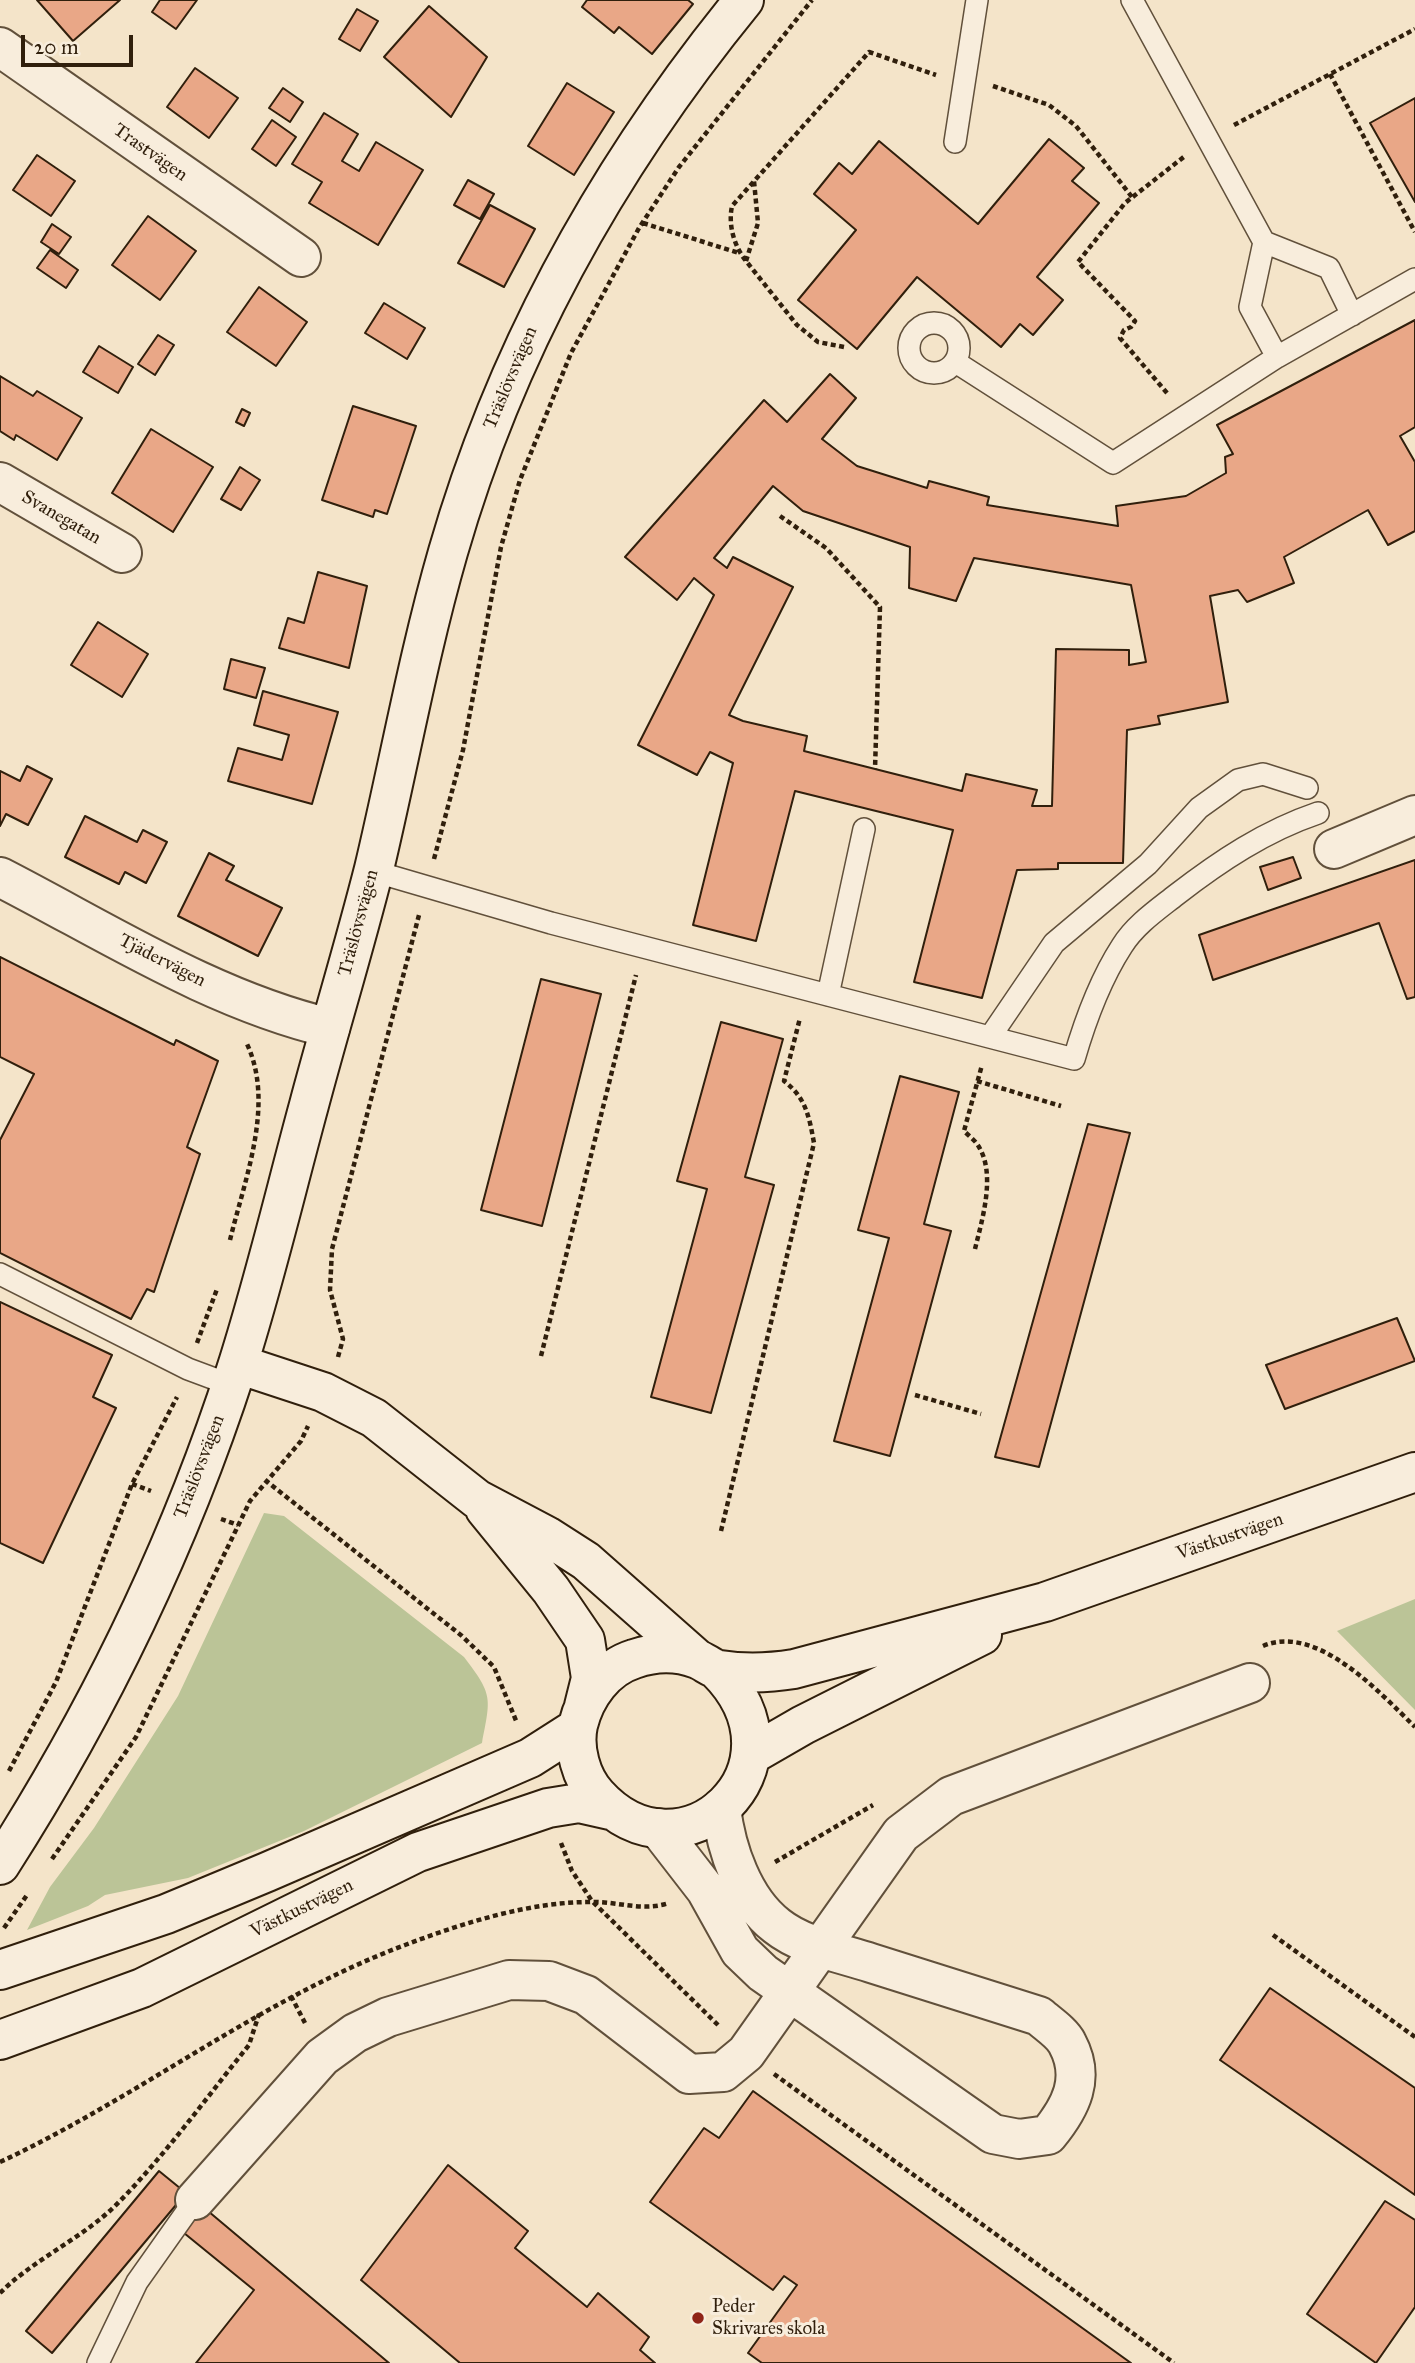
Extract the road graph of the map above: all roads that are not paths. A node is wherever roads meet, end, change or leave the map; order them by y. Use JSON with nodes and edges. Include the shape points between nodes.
{"nodes":[{"id":1,"x":744,"y":0,"type":"edge"},
{"id":2,"x":977,"y":0,"type":"edge"},
{"id":3,"x":1132,"y":0,"type":"edge"},
{"id":4,"x":0,"y":47,"type":"edge"},
{"id":5,"x":955,"y":142,"type":"dead end"},
{"id":6,"x":1264,"y":242,"type":"junction"},
{"id":7,"x":301,"y":257,"type":"dead end"},
{"id":8,"x":1415,"y":279,"type":"edge"},
{"id":9,"x":1352,"y":315,"type":"junction"},
{"id":10,"x":1277,"y":357,"type":"junction"},
{"id":11,"x":957,"y":363,"type":"dead end"},
{"id":12,"x":0,"y":482,"type":"edge"},
{"id":13,"x":122,"y":553,"type":"dead end"},
{"id":14,"x":1307,"y":788,"type":"dead end"},
{"id":15,"x":1318,"y":813,"type":"dead end"},
{"id":16,"x":1415,"y":815,"type":"edge"},
{"id":17,"x":864,"y":829,"type":"dead end"},
{"id":18,"x":1334,"y":849,"type":"dead end"},
{"id":19,"x":373,"y":871,"type":"junction"},
{"id":20,"x":0,"y":877,"type":"edge"},
{"id":21,"x":818,"y":992,"type":"junction"},
{"id":22,"x":330,"y":1028,"type":"junction"},
{"id":23,"x":990,"y":1037,"type":"junction"},
{"id":24,"x":0,"y":1274,"type":"edge"},
{"id":25,"x":235,"y":1375,"type":"junction"},
{"id":26,"x":1415,"y":1472,"type":"edge"},
{"id":27,"x":477,"y":1499,"type":"junction"},
{"id":28,"x":1045,"y":1602,"type":"junction"},
{"id":29,"x":707,"y":1665,"type":"junction"},
{"id":30,"x":1250,"y":1683,"type":"dead end"},
{"id":31,"x":581,"y":1717,"type":"junction"},
{"id":32,"x":751,"y":1755,"type":"junction"},
{"id":33,"x":721,"y":1808,"type":"junction"},
{"id":34,"x":611,"y":1810,"type":"junction"},
{"id":35,"x":658,"y":1828,"type":"junction"},
{"id":36,"x":0,"y":1865,"type":"edge"},
{"id":37,"x":821,"y":1947,"type":"junction"},
{"id":38,"x":0,"y":1970,"type":"edge"},
{"id":39,"x":792,"y":1992,"type":"junction"},
{"id":40,"x":0,"y":2040,"type":"edge"},
{"id":41,"x":195,"y":2200,"type":"joint"},
{"id":42,"x":98,"y":2363,"type":"edge"}],
"edges":[{"from":1,"to":19,"type":"street","name":"Träslövsvägen","via":[[614,177],[538,314],[512,371],[480,451],[448,552]]},
{"from":2,"to":5,"type":"lane"},
{"from":3,"to":6,"type":"lane"},
{"from":4,"to":7,"type":"street","name":"Trastvägen"},
{"from":6,"to":9,"type":"lane","via":[[1329,268]]},
{"from":6,"to":10,"type":"lane","via":[[1250,307]]},
{"from":8,"to":9,"type":"lane"},
{"from":9,"to":10,"type":"lane"},
{"from":10,"to":11,"type":"lane","via":[[1113,463]]},
{"from":12,"to":13,"type":"street","name":"Svanegatan"},
{"from":14,"to":23,"type":"lane","via":[[1263,774],[1238,780],[1199,808],[1148,864],[1054,943]]},
{"from":15,"to":23,"type":"lane","via":[[1287,824],[1223,859],[1148,917],[1112,964],[1074,1059]]},
{"from":16,"to":18,"type":"street"},
{"from":17,"to":21,"type":"lane"},
{"from":19,"to":21,"type":"lane"},
{"from":19,"to":22,"type":"street","name":"Träslövsvägen"},
{"from":20,"to":22,"type":"street","name":"Tjädervägen","via":[[217,990],[257,1008]]},
{"from":21,"to":23,"type":"lane"},
{"from":22,"to":25,"type":"street","name":"Träslövsvägen"},
{"from":24,"to":25,"type":"lane","via":[[188,1369]]},
{"from":25,"to":27,"type":"street","via":[[323,1392],[374,1418]]},
{"from":25,"to":36,"type":"street","name":"Träslövsvägen","via":[[186,1505],[132,1625],[80,1732]]},
{"from":26,"to":28,"type":"street","name":"Västkustvägen"},
{"from":27,"to":29,"type":"street","via":[[586,1561]]},
{"from":27,"to":31,"type":"street","via":[[585,1640],[591,1678]]},
{"from":28,"to":29,"type":"street","name":"Västkustvägen","via":[[794,1669],[762,1674]]},
{"from":28,"to":32,"type":"street","name":"Västkustvägen"},
{"from":29,"to":31,"type":"street","via":[[675,1654],[631,1660],[595,1687]]},
{"from":29,"to":32,"type":"street","via":[[734,1687],[746,1708],[752,1731]]},
{"from":30,"to":37,"type":"street","via":[[951,1796],[901,1834]]},
{"from":31,"to":34,"type":"street","via":[[578,1759],[590,1787]]},
{"from":31,"to":38,"type":"street","via":[[530,1758],[166,1914]]},
{"from":32,"to":33,"type":"street","via":[[741,1785]]},
{"from":33,"to":35,"type":"street","via":[[681,1827]]},
{"from":33,"to":37,"type":"street","via":[[725,1837],[753,1900],[777,1927]]},
{"from":34,"to":35,"type":"street","via":[[633,1823]]},
{"from":34,"to":40,"type":"street","name":"Västkustvägen","via":[[579,1803],[548,1808],[418,1852],[142,1988]]},
{"from":35,"to":39,"type":"street","via":[[706,1891],[740,1951]]},
{"from":37,"to":39,"type":"street"},
{"from":37,"to":39,"type":"street","via":[[1039,2016],[1067,2041],[1074,2061],[1077,2087],[1066,2114],[1048,2135],[1018,2139],[993,2134]]},
{"from":39,"to":41,"type":"street","via":[[746,2053],[723,2072],[689,2074],[586,1995],[548,1981],[509,1980],[388,2017],[322,2057]]},
{"from":41,"to":42,"type":"lane","via":[[138,2282]]}]}
